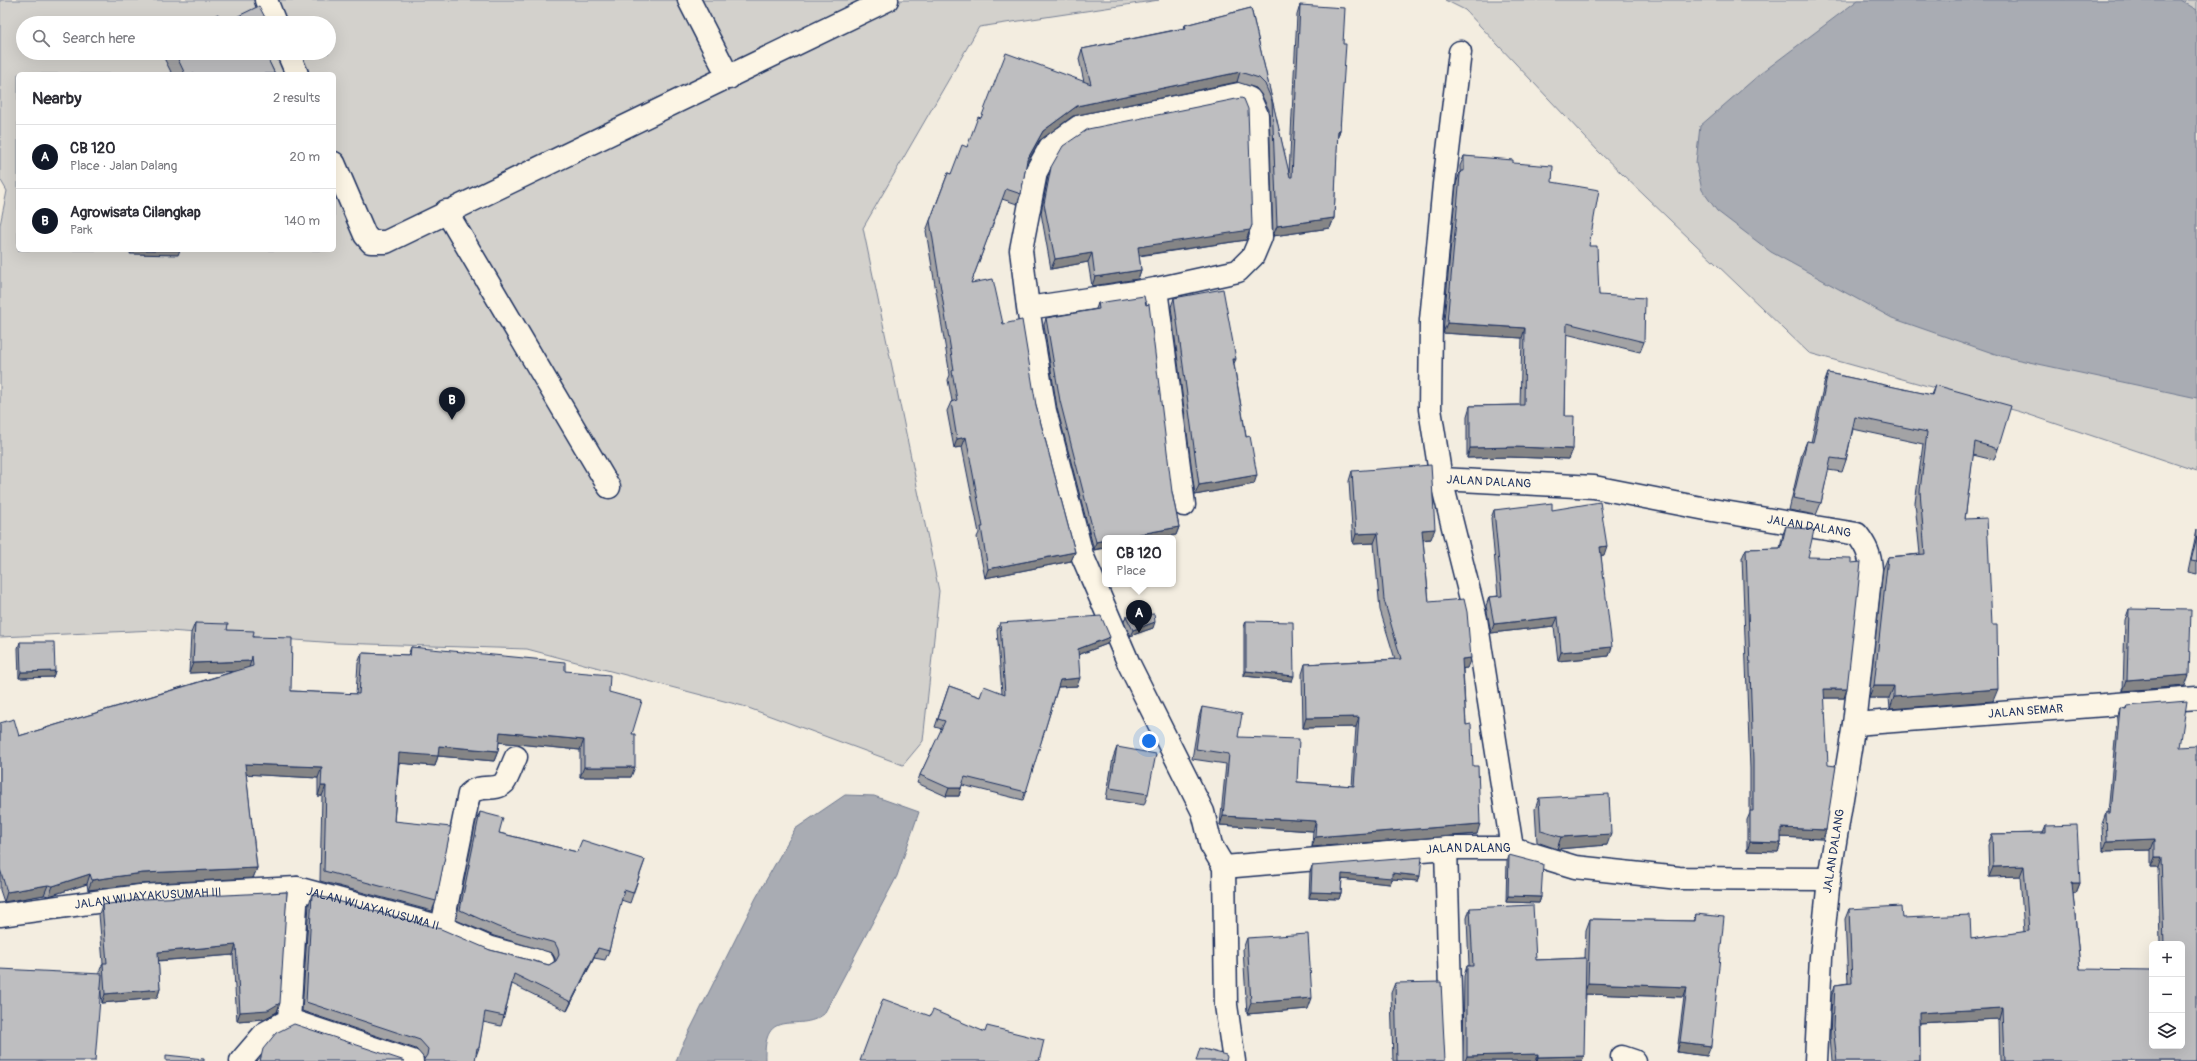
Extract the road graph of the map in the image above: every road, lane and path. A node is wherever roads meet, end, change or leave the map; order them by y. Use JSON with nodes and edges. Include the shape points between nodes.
{"nodes":[{"id":1,"x":266,"y":0,"type":"edge"},
{"id":2,"x":689,"y":0,"type":"edge"},
{"id":3,"x":887,"y":0,"type":"edge"},
{"id":4,"x":272,"y":16,"type":"edge"},
{"id":5,"x":1460,"y":52,"type":"dead end"},
{"id":6,"x":291,"y":60,"type":"edge"},
{"id":7,"x":296,"y":72,"type":"edge"},
{"id":8,"x":729,"y":78,"type":"junction"},
{"id":9,"x":336,"y":168,"type":"edge"},
{"id":10,"x":446,"y":211,"type":"junction"},
{"id":11,"x":1156,"y":289,"type":"junction"},
{"id":12,"x":1028,"y":308,"type":"junction"},
{"id":13,"x":1441,"y":479,"type":"junction"},
{"id":14,"x":609,"y":487,"type":"dead end"},
{"id":15,"x":1184,"y":505,"type":"dead end"},
{"id":16,"x":2197,"y":698,"type":"edge"},
{"id":17,"x":1854,"y":724,"type":"junction"},
{"id":18,"x":516,"y":757,"type":"dead end"},
{"id":19,"x":1446,"y":848,"type":"junction"},
{"id":20,"x":1512,"y":848,"type":"junction"},
{"id":21,"x":1224,"y":867,"type":"junction"},
{"id":22,"x":1829,"y":879,"type":"junction"},
{"id":23,"x":297,"y":888,"type":"junction"},
{"id":24,"x":0,"y":915,"type":"edge"},
{"id":25,"x":442,"y":927,"type":"junction"},
{"id":26,"x":543,"y":962,"type":"edge"},
{"id":27,"x":289,"y":1020,"type":"junction"},
{"id":28,"x":241,"y":1061,"type":"edge"},
{"id":29,"x":412,"y":1061,"type":"edge"},
{"id":30,"x":1234,"y":1061,"type":"edge"},
{"id":31,"x":1452,"y":1061,"type":"edge"},
{"id":32,"x":1816,"y":1061,"type":"edge"}],
"edges":[{"from":1,"to":4,"type":"street"},
{"from":2,"to":8,"type":"street"},
{"from":3,"to":8,"type":"street"},
{"from":5,"to":13,"type":"street","via":[[1431,320],[1430,409]]},
{"from":6,"to":7,"type":"street"},
{"from":8,"to":10,"type":"street"},
{"from":9,"to":10,"type":"street","via":[[365,235],[371,242],[386,242]]},
{"from":10,"to":14,"type":"street"},
{"from":11,"to":12,"type":"street"},
{"from":11,"to":12,"type":"street","via":[[1238,271],[1253,256],[1261,237],[1257,115],[1250,100],[1239,94],[1080,126],[1050,147],[1036,172],[1021,250]]},
{"from":11,"to":15,"type":"street"},
{"from":12,"to":21,"type":"street","via":[[1045,411],[1082,555],[1132,671],[1203,812],[1212,845]]},
{"from":13,"to":17,"type":"street","name":"JALAN DALANG","via":[[1594,487],[1857,534],[1866,545],[1871,569]]},
{"from":13,"to":20,"type":"street","name":"JALAN DALANG","via":[[1476,619]]},
{"from":16,"to":17,"type":"street","name":"JALAN SEMAR"},
{"from":17,"to":22,"type":"street","name":"JALAN DALANG"},
{"from":18,"to":25,"type":"street","name":"JALAN WIJAYAKUSUMA II","via":[[503,784],[497,787],[477,788],[469,794]]},
{"from":19,"to":20,"type":"street","name":"JALAN DALANG"},
{"from":19,"to":21,"type":"street","name":"JALAN DALANG"},
{"from":19,"to":31,"type":"street"},
{"from":20,"to":22,"type":"street","via":[[1575,867],[1679,878]]},
{"from":21,"to":30,"type":"street","via":[[1226,1005]]},
{"from":22,"to":32,"type":"street","name":"JALAN DALANG","via":[[1821,957]]},
{"from":23,"to":24,"type":"street","name":"JALAN WIJAYAKUSUMAH III","via":[[140,896]]},
{"from":23,"to":25,"type":"street","name":"JALAN WIJAYAKUSUMA II"},
{"from":23,"to":27,"type":"street","name":"JALAN WIJAYAKUSUMA II"},
{"from":25,"to":26,"type":"street","via":[[490,948]]},
{"from":27,"to":28,"type":"street","via":[[265,1033]]},
{"from":27,"to":29,"type":"street"}]}
